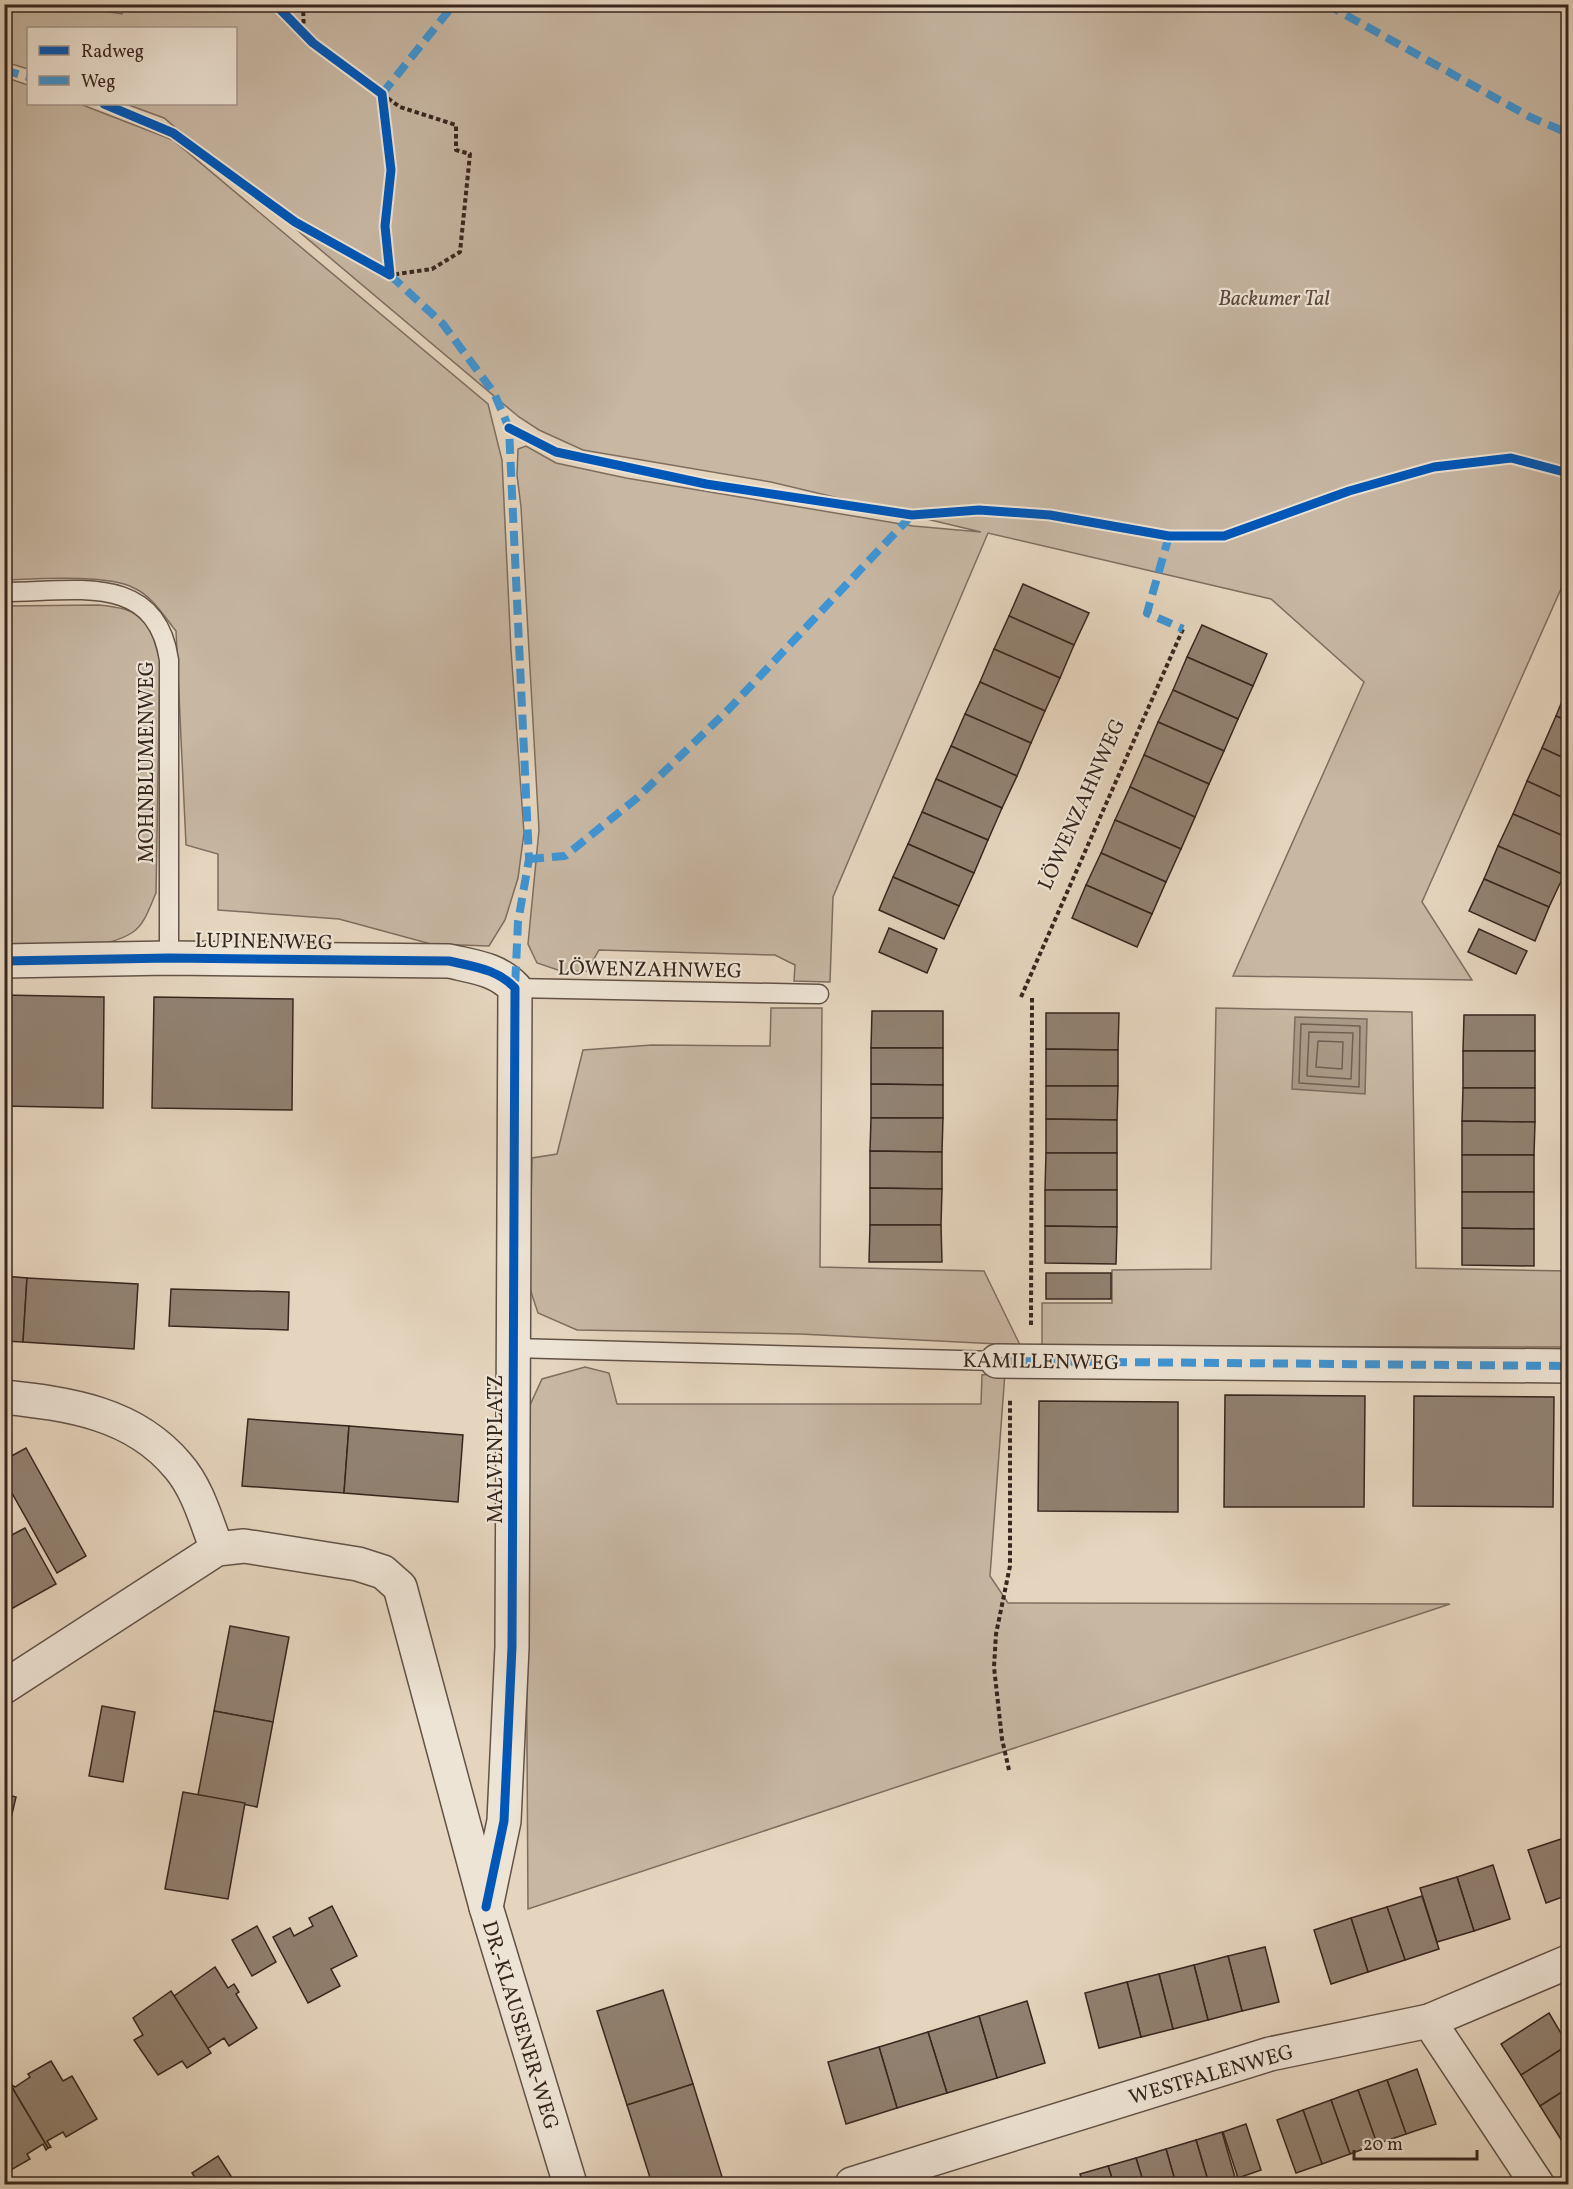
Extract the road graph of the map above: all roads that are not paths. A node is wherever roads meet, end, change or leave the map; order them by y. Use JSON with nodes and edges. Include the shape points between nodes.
{"nodes":[{"id":1,"x":4,"y":592,"type":"edge"},
{"id":2,"x":169,"y":958,"type":"junction"},
{"id":3,"x":4,"y":961,"type":"edge"},
{"id":4,"x":515,"y":988,"type":"junction"},
{"id":5,"x":819,"y":994,"type":"dead end"},
{"id":6,"x":513,"y":1348,"type":"junction"},
{"id":7,"x":1013,"y":1362,"type":"joint"},
{"id":8,"x":1569,"y":1366,"type":"edge"},
{"id":9,"x":4,"y":1397,"type":"edge"},
{"id":10,"x":217,"y":1549,"type":"junction"},
{"id":11,"x":4,"y":1687,"type":"edge"},
{"id":12,"x":486,"y":1907,"type":"junction"},
{"id":13,"x":1569,"y":1962,"type":"edge"},
{"id":14,"x":1429,"y":2021,"type":"junction"},
{"id":15,"x":570,"y":2184,"type":"edge"},
{"id":16,"x":852,"y":2184,"type":"edge"},
{"id":17,"x":1537,"y":2184,"type":"edge"}],
"edges":[{"from":1,"to":2,"type":"lane","name":"MOHNBLUMENWEG","via":[[126,596],[159,624],[169,660]]},
{"from":2,"to":3,"type":"street","name":"LUPINENWEG"},
{"from":2,"to":4,"type":"street","name":"LUPINENWEG","via":[[449,961],[487,969],[504,976]]},
{"from":4,"to":5,"type":"lane","name":"LÖWENZAHNWEG"},
{"from":4,"to":6,"type":"street","name":"MALVENPLATZ"},
{"from":6,"to":7,"type":"lane","name":"KAMILLENWEG"},
{"from":6,"to":12,"type":"street","name":"MALVENPLATZ","via":[[512,1647],[504,1809]]},
{"from":7,"to":8,"type":"street","name":"KAMILLENWEG"},
{"from":9,"to":10,"type":"street","via":[[86,1408],[109,1416],[148,1439],[179,1467],[196,1495]]},
{"from":10,"to":11,"type":"street"},
{"from":10,"to":12,"type":"street","name":"DR.-KLAUSENER-WEG","via":[[244,1546],[358,1564],[383,1572],[400,1587]]},
{"from":12,"to":15,"type":"street","name":"DR.-KLAUSENER-WEG"},
{"from":13,"to":14,"type":"street","name":"WESTFALENWEG"},
{"from":14,"to":16,"type":"street","name":"WESTFALENWEG","via":[[1270,2054]]},
{"from":14,"to":17,"type":"street"}]}
